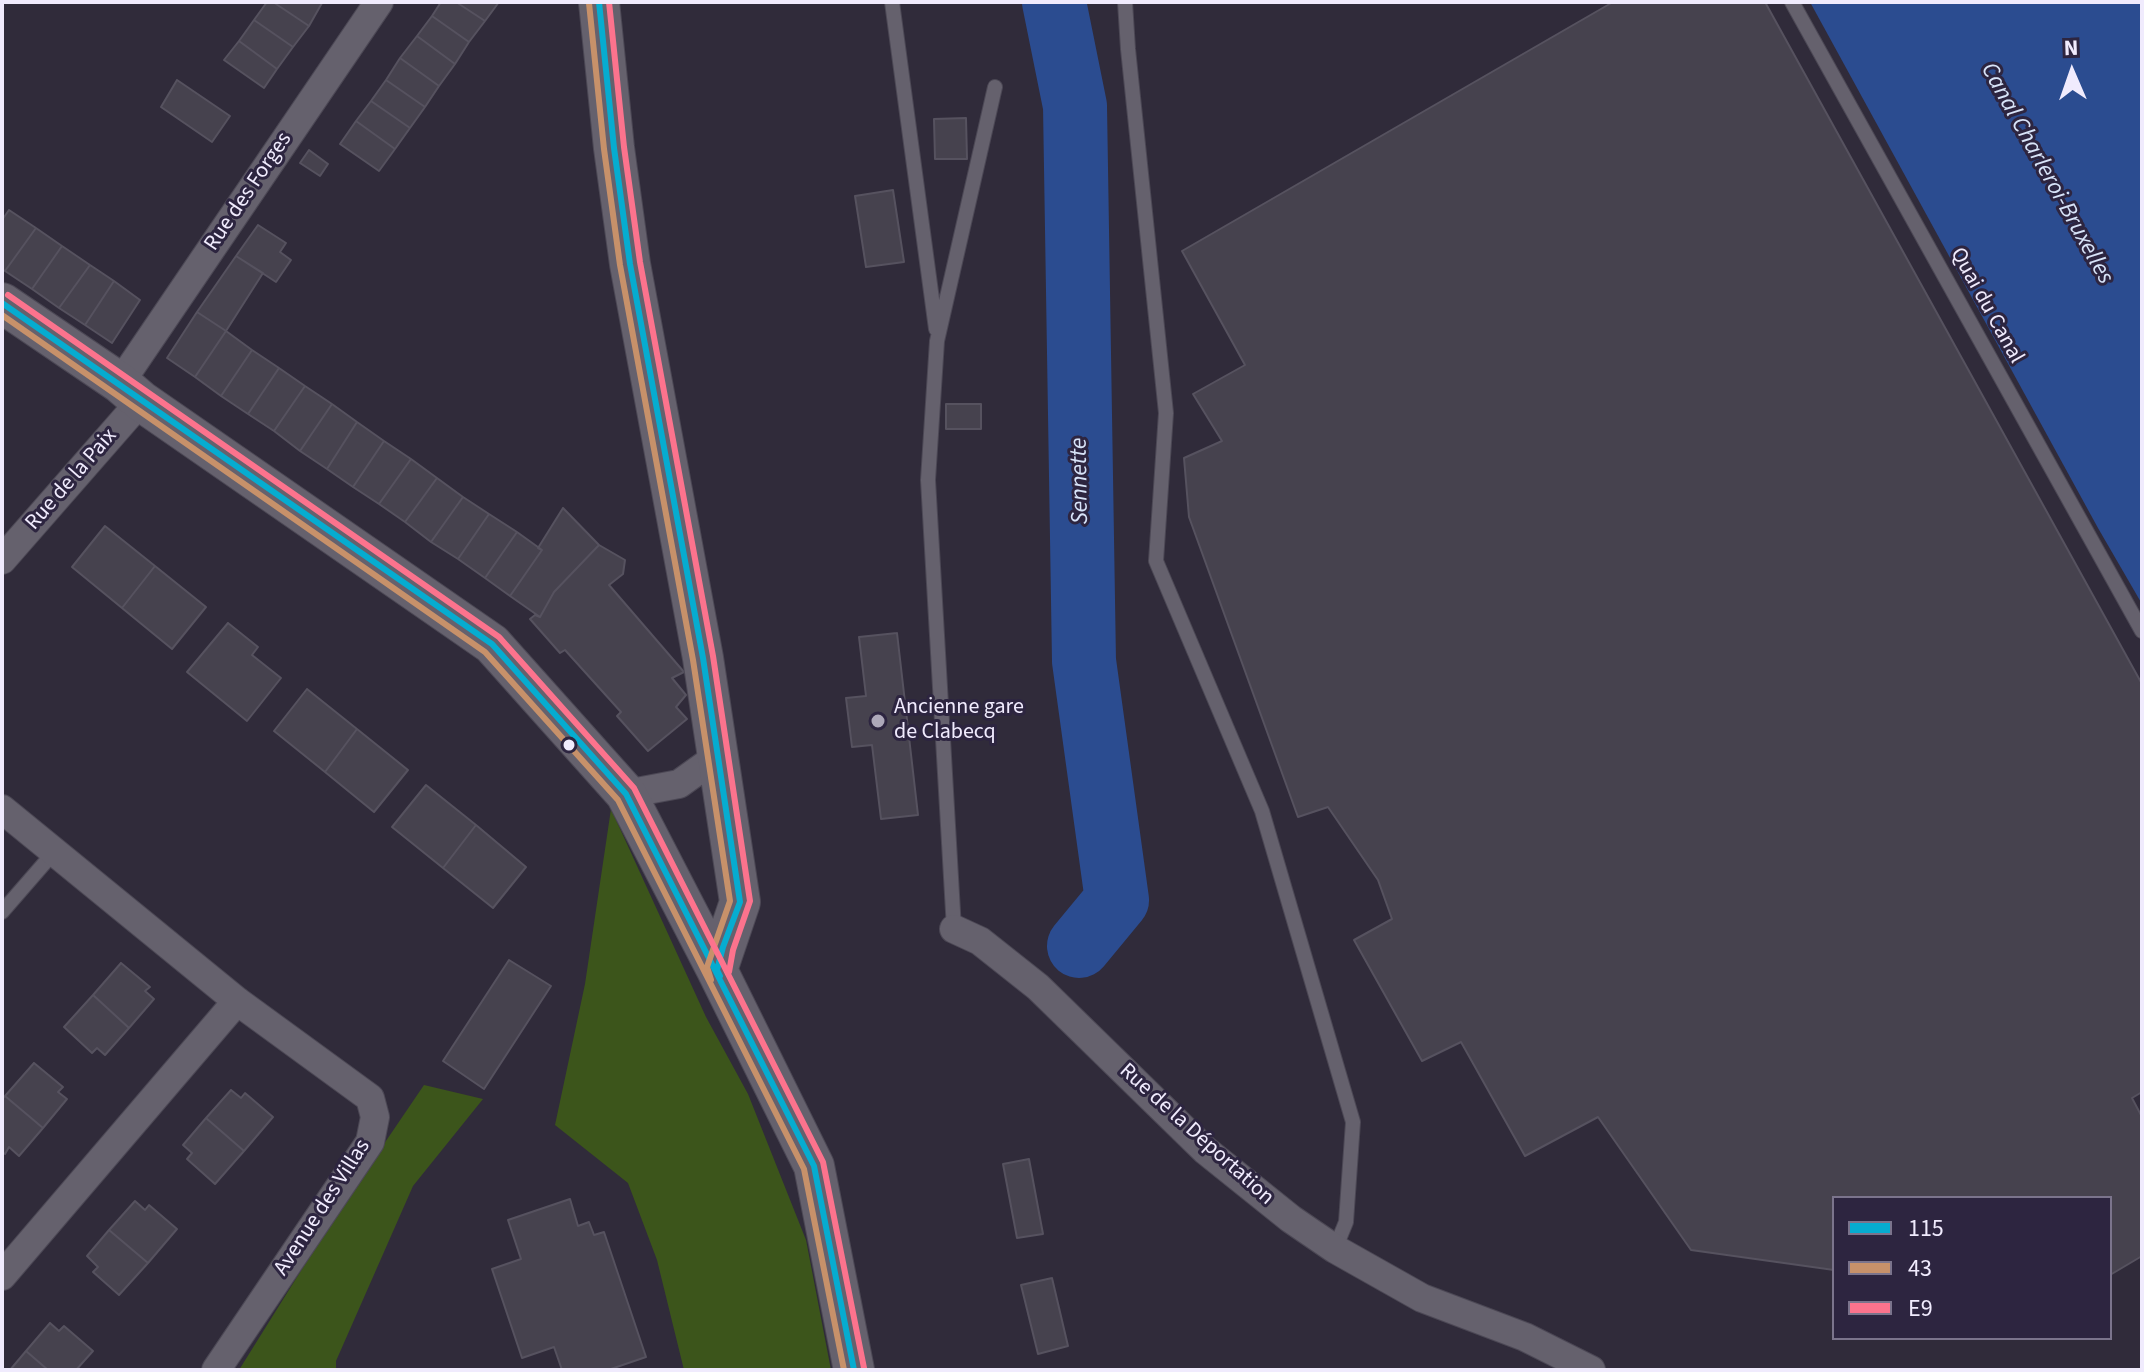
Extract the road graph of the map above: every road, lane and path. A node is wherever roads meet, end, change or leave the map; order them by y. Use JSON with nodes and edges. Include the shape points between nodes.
{"nodes":[{"id":1,"x":379,"y":2,"type":"edge"},
{"id":2,"x":599,"y":2,"type":"edge"},
{"id":3,"x":892,"y":2,"type":"edge"},
{"id":4,"x":1125,"y":2,"type":"edge"},
{"id":5,"x":1792,"y":2,"type":"edge"},
{"id":6,"x":995,"y":87,"type":"dead end"},
{"id":7,"x":2,"y":303,"type":"edge"},
{"id":8,"x":937,"y":341,"type":"junction"},
{"id":9,"x":131,"y":392,"type":"junction"},
{"id":10,"x":2,"y":560,"type":"edge"},
{"id":11,"x":2142,"y":631,"type":"edge"},
{"id":12,"x":718,"y":756,"type":"junction"},
{"id":13,"x":626,"y":794,"type":"junction"},
{"id":14,"x":2,"y":809,"type":"edge"},
{"id":15,"x":55,"y":851,"type":"junction"},
{"id":16,"x":2,"y":912,"type":"edge"},
{"id":17,"x":954,"y":929,"type":"joint"},
{"id":18,"x":717,"y":970,"type":"junction"},
{"id":19,"x":237,"y":1001,"type":"junction"},
{"id":20,"x":1335,"y":1249,"type":"junction"},
{"id":21,"x":2,"y":1276,"type":"edge"},
{"id":22,"x":216,"y":1370,"type":"edge"},
{"id":23,"x":854,"y":1370,"type":"edge"},
{"id":24,"x":1591,"y":1370,"type":"edge"}],
"edges":[{"from":1,"to":9,"type":"street","name":"Rue des Forges"},
{"from":2,"to":12,"type":"main road","via":[[630,264]]},
{"from":3,"to":8,"type":"lane"},
{"from":4,"to":20,"type":"lane","via":[[1166,413],[1156,561],[1262,811],[1353,1122],[1346,1222]]},
{"from":5,"to":11,"type":"lane","name":"Quai du Canal"},
{"from":6,"to":8,"type":"lane"},
{"from":7,"to":9,"type":"main road"},
{"from":8,"to":17,"type":"lane","via":[[928,480]]},
{"from":9,"to":10,"type":"street","name":"Rue de la Paix"},
{"from":9,"to":13,"type":"main road","via":[[492,644]]},
{"from":12,"to":13,"type":"street","via":[[679,784]]},
{"from":12,"to":18,"type":"main road","via":[[740,902]]},
{"from":13,"to":18,"type":"main road"},
{"from":14,"to":15,"type":"street","name":"Avenue des Villas"},
{"from":15,"to":16,"type":"lane"},
{"from":15,"to":19,"type":"street","name":"Avenue des Villas"},
{"from":17,"to":20,"type":"street","name":"Rue de la Déportation","via":[[980,941],[1038,987],[1205,1150]]},
{"from":18,"to":23,"type":"main road","via":[[814,1166]]},
{"from":19,"to":21,"type":"street"},
{"from":19,"to":22,"type":"street","name":"Avenue des Villas","via":[[370,1098],[375,1117],[370,1142]]},
{"from":20,"to":24,"type":"street","name":"Rue de la Déportation","via":[[1422,1298],[1525,1337]]}]}
